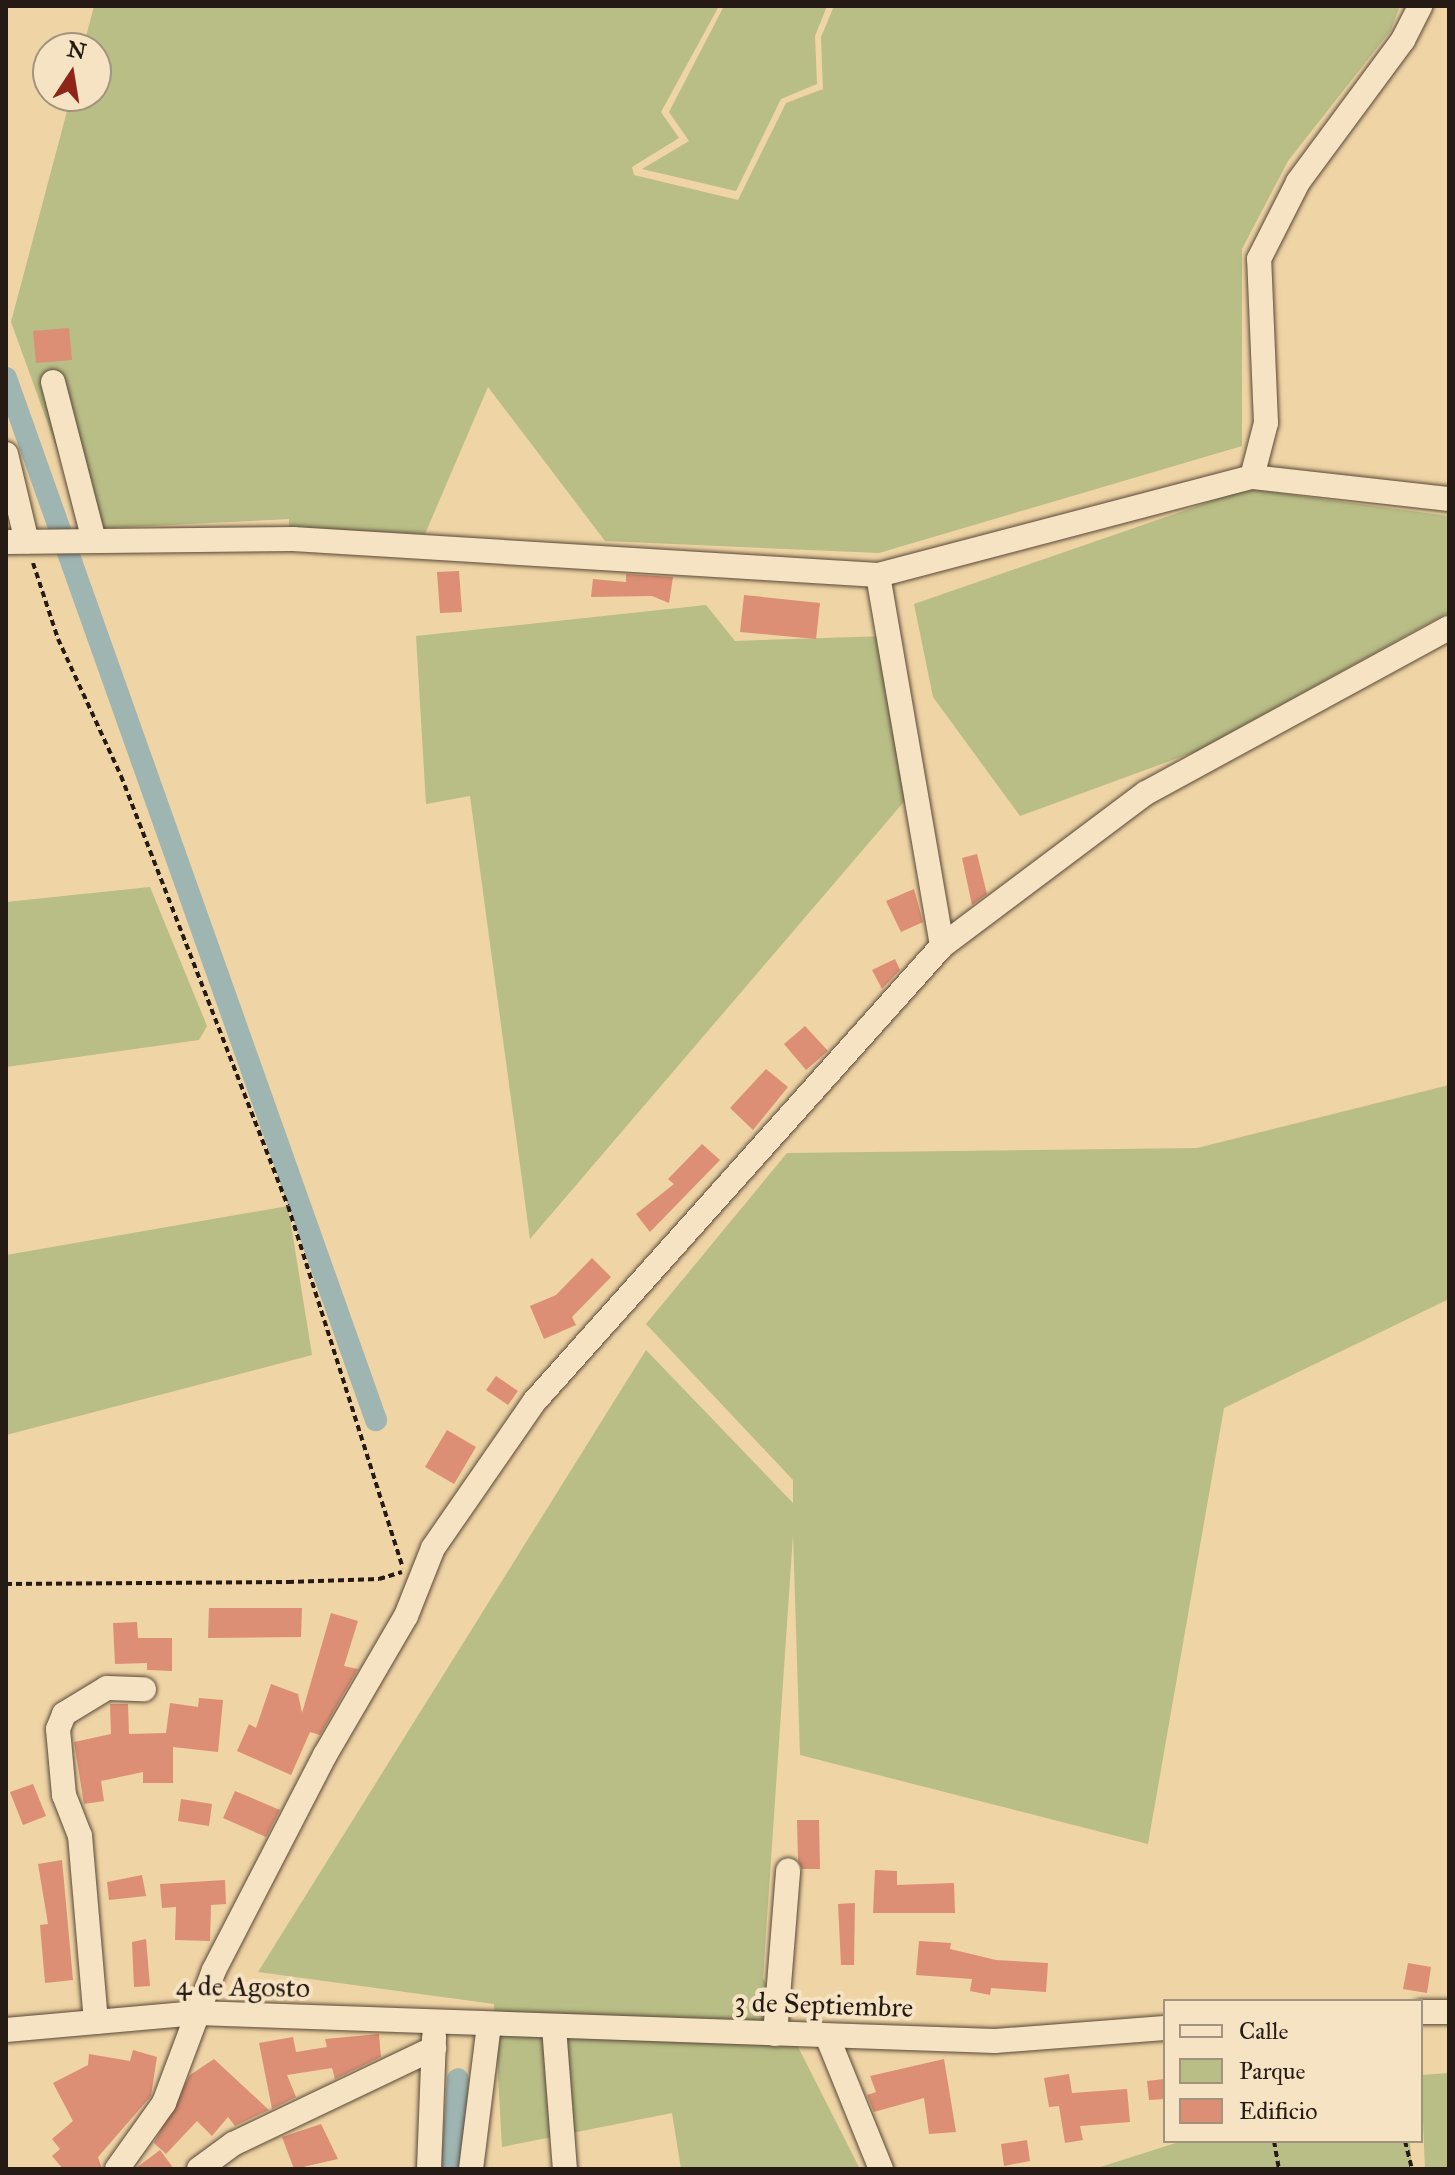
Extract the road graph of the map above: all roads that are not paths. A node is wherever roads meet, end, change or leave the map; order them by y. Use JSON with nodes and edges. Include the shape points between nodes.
{"nodes":[{"id":1,"x":1420,"y":6,"type":"edge"},
{"id":2,"x":53,"y":382,"type":"dead end"},
{"id":3,"x":6,"y":454,"type":"edge"},
{"id":4,"x":1252,"y":477,"type":"junction"},
{"id":5,"x":1449,"y":499,"type":"edge"},
{"id":6,"x":24,"y":542,"type":"edge"},
{"id":7,"x":87,"y":542,"type":"junction"},
{"id":8,"x":878,"y":575,"type":"junction"},
{"id":9,"x":1449,"y":628,"type":"edge"},
{"id":10,"x":942,"y":946,"type":"junction"},
{"id":11,"x":144,"y":1689,"type":"dead end"},
{"id":12,"x":788,"y":1871,"type":"dead end"},
{"id":13,"x":1423,"y":2012,"type":"edge"},
{"id":14,"x":1449,"y":2012,"type":"edge"},
{"id":15,"x":197,"y":2013,"type":"junction"},
{"id":16,"x":96,"y":2022,"type":"junction"},
{"id":17,"x":435,"y":2022,"type":"junction"},
{"id":18,"x":484,"y":2024,"type":"junction"},
{"id":19,"x":554,"y":2027,"type":"junction"},
{"id":20,"x":1163,"y":2028,"type":"edge"},
{"id":21,"x":6,"y":2030,"type":"edge"},
{"id":22,"x":775,"y":2034,"type":"junction"},
{"id":23,"x":827,"y":2036,"type":"junction"},
{"id":24,"x":434,"y":2048,"type":"junction"},
{"id":25,"x":117,"y":2169,"type":"edge"},
{"id":26,"x":199,"y":2169,"type":"edge"},
{"id":27,"x":429,"y":2169,"type":"edge"},
{"id":28,"x":471,"y":2169,"type":"edge"},
{"id":29,"x":565,"y":2169,"type":"edge"},
{"id":30,"x":881,"y":2169,"type":"edge"}],
"edges":[{"from":1,"to":4,"type":"street","via":[[1403,40],[1298,182],[1259,259],[1266,423]]},
{"from":2,"to":7,"type":"street"},
{"from":3,"to":6,"type":"street"},
{"from":4,"to":5,"type":"street"},
{"from":4,"to":8,"type":"street"},
{"from":6,"to":7,"type":"street"},
{"from":7,"to":8,"type":"street","via":[[309,539]]},
{"from":8,"to":10,"type":"street"},
{"from":9,"to":10,"type":"street","via":[[1146,793]]},
{"from":10,"to":15,"type":"street","via":[[534,1402],[433,1548],[413,1599],[325,1755]]},
{"from":11,"to":16,"type":"street","via":[[107,1688],[64,1714],[58,1729],[64,1795],[80,1836]]},
{"from":12,"to":22,"type":"street"},
{"from":13,"to":14,"type":"street"},
{"from":15,"to":16,"type":"street","name":"4 de Agosto"},
{"from":15,"to":17,"type":"street","name":"4 de Agosto"},
{"from":15,"to":25,"type":"street","via":[[164,2103]]},
{"from":16,"to":21,"type":"street","name":"4 de Agosto"},
{"from":17,"to":18,"type":"street","name":"4 de Agosto"},
{"from":17,"to":24,"type":"street"},
{"from":18,"to":19,"type":"street","name":"3 de Septiembre"},
{"from":18,"to":28,"type":"street"},
{"from":19,"to":22,"type":"street","name":"3 de Septiembre"},
{"from":19,"to":29,"type":"street"},
{"from":20,"to":23,"type":"street","name":"3 de Septiembre","via":[[995,2041]]},
{"from":22,"to":23,"type":"street","name":"3 de Septiembre"},
{"from":23,"to":30,"type":"street"},
{"from":24,"to":26,"type":"street","via":[[233,2144]]},
{"from":24,"to":27,"type":"street"}]}
